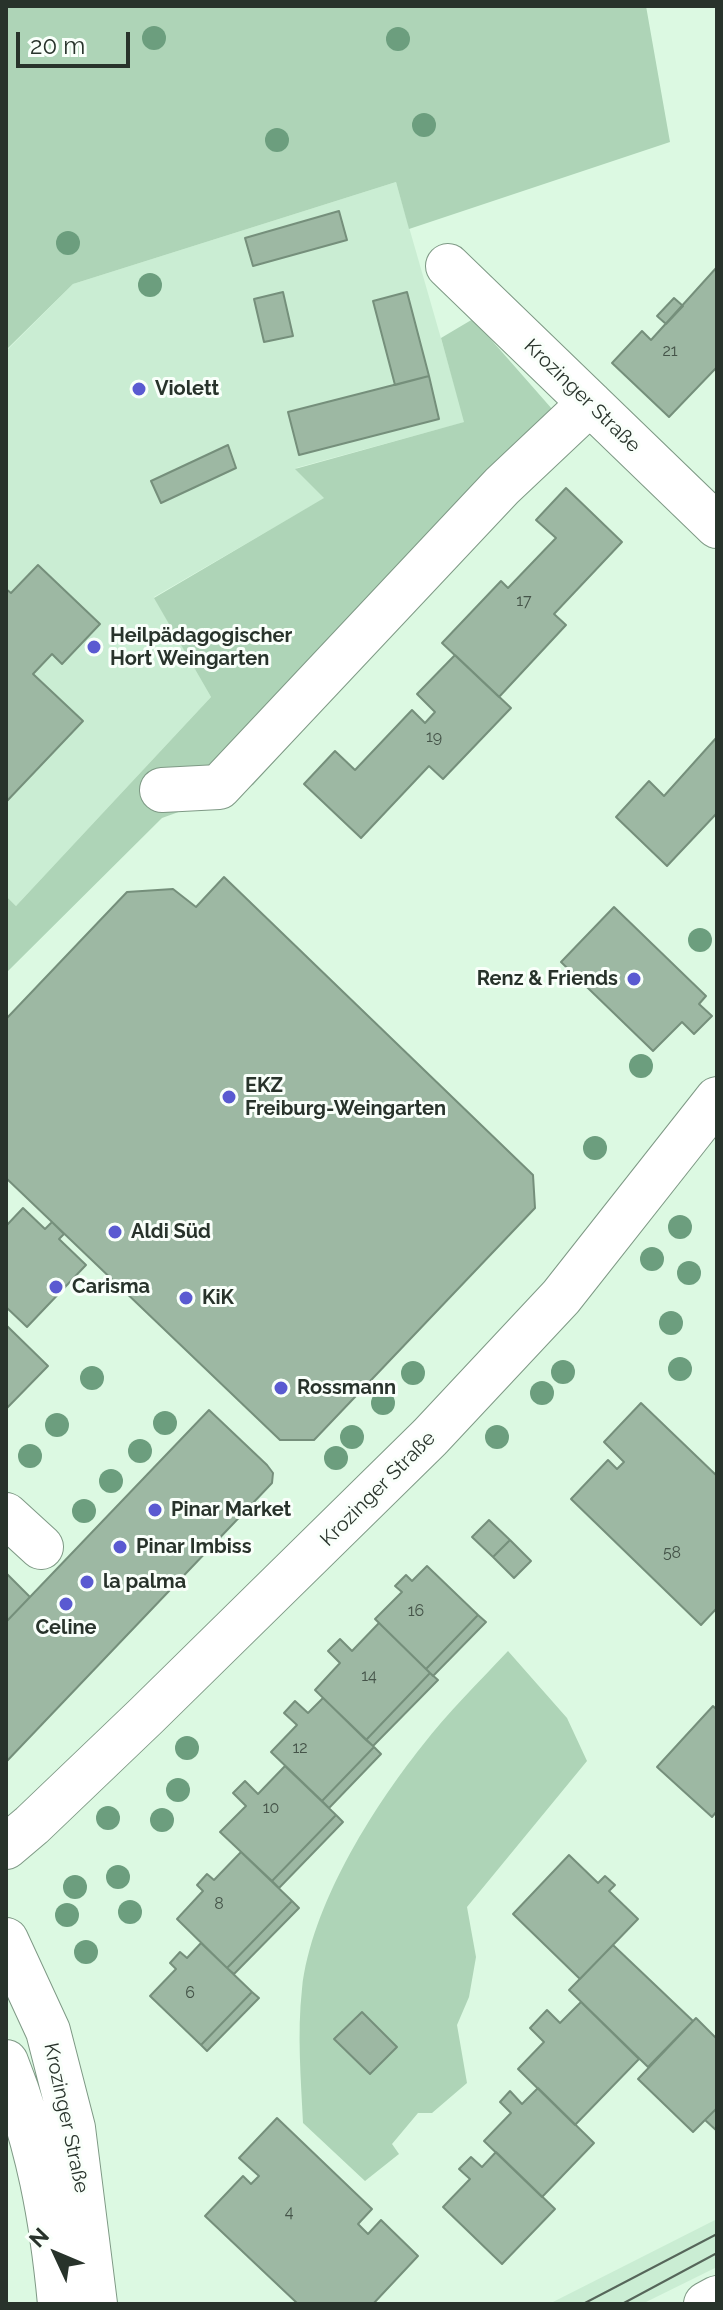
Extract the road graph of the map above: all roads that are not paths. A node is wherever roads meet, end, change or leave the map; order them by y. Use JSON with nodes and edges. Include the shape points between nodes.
{"nodes":[{"id":1,"x":448,"y":266,"type":"dead end"},
{"id":2,"x":590,"y":403,"type":"junction"},
{"id":3,"x":717,"y":526,"type":"edge"},
{"id":4,"x":162,"y":790,"type":"dead end"},
{"id":5,"x":717,"y":1099,"type":"edge"},
{"id":6,"x":6,"y":1515,"type":"edge"},
{"id":7,"x":41,"y":1547,"type":"dead end"},
{"id":8,"x":6,"y":1847,"type":"edge"},
{"id":9,"x":6,"y":1940,"type":"edge"},
{"id":10,"x":6,"y":2062,"type":"edge"},
{"id":11,"x":717,"y":2298,"type":"edge"},
{"id":12,"x":60,"y":2304,"type":"edge"},
{"id":13,"x":95,"y":2304,"type":"edge"},
{"id":14,"x":706,"y":2304,"type":"edge"}],
"edges":[{"from":1,"to":2,"type":"street","name":"Krozinger Straße"},
{"from":2,"to":3,"type":"street","name":"Krozinger Straße"},
{"from":2,"to":4,"type":"street","via":[[502,486],[219,787]]},
{"from":5,"to":8,"type":"street","name":"Krozinger Straße","via":[[561,1297],[430,1437]]},
{"from":6,"to":7,"type":"street"},
{"from":9,"to":13,"type":"street","name":"Krozinger Straße","via":[[48,2031],[73,2128]]},
{"from":10,"to":12,"type":"street","name":"Krozinger Straße","via":[[32,2131]]},
{"from":11,"to":14,"type":"street"}]}
